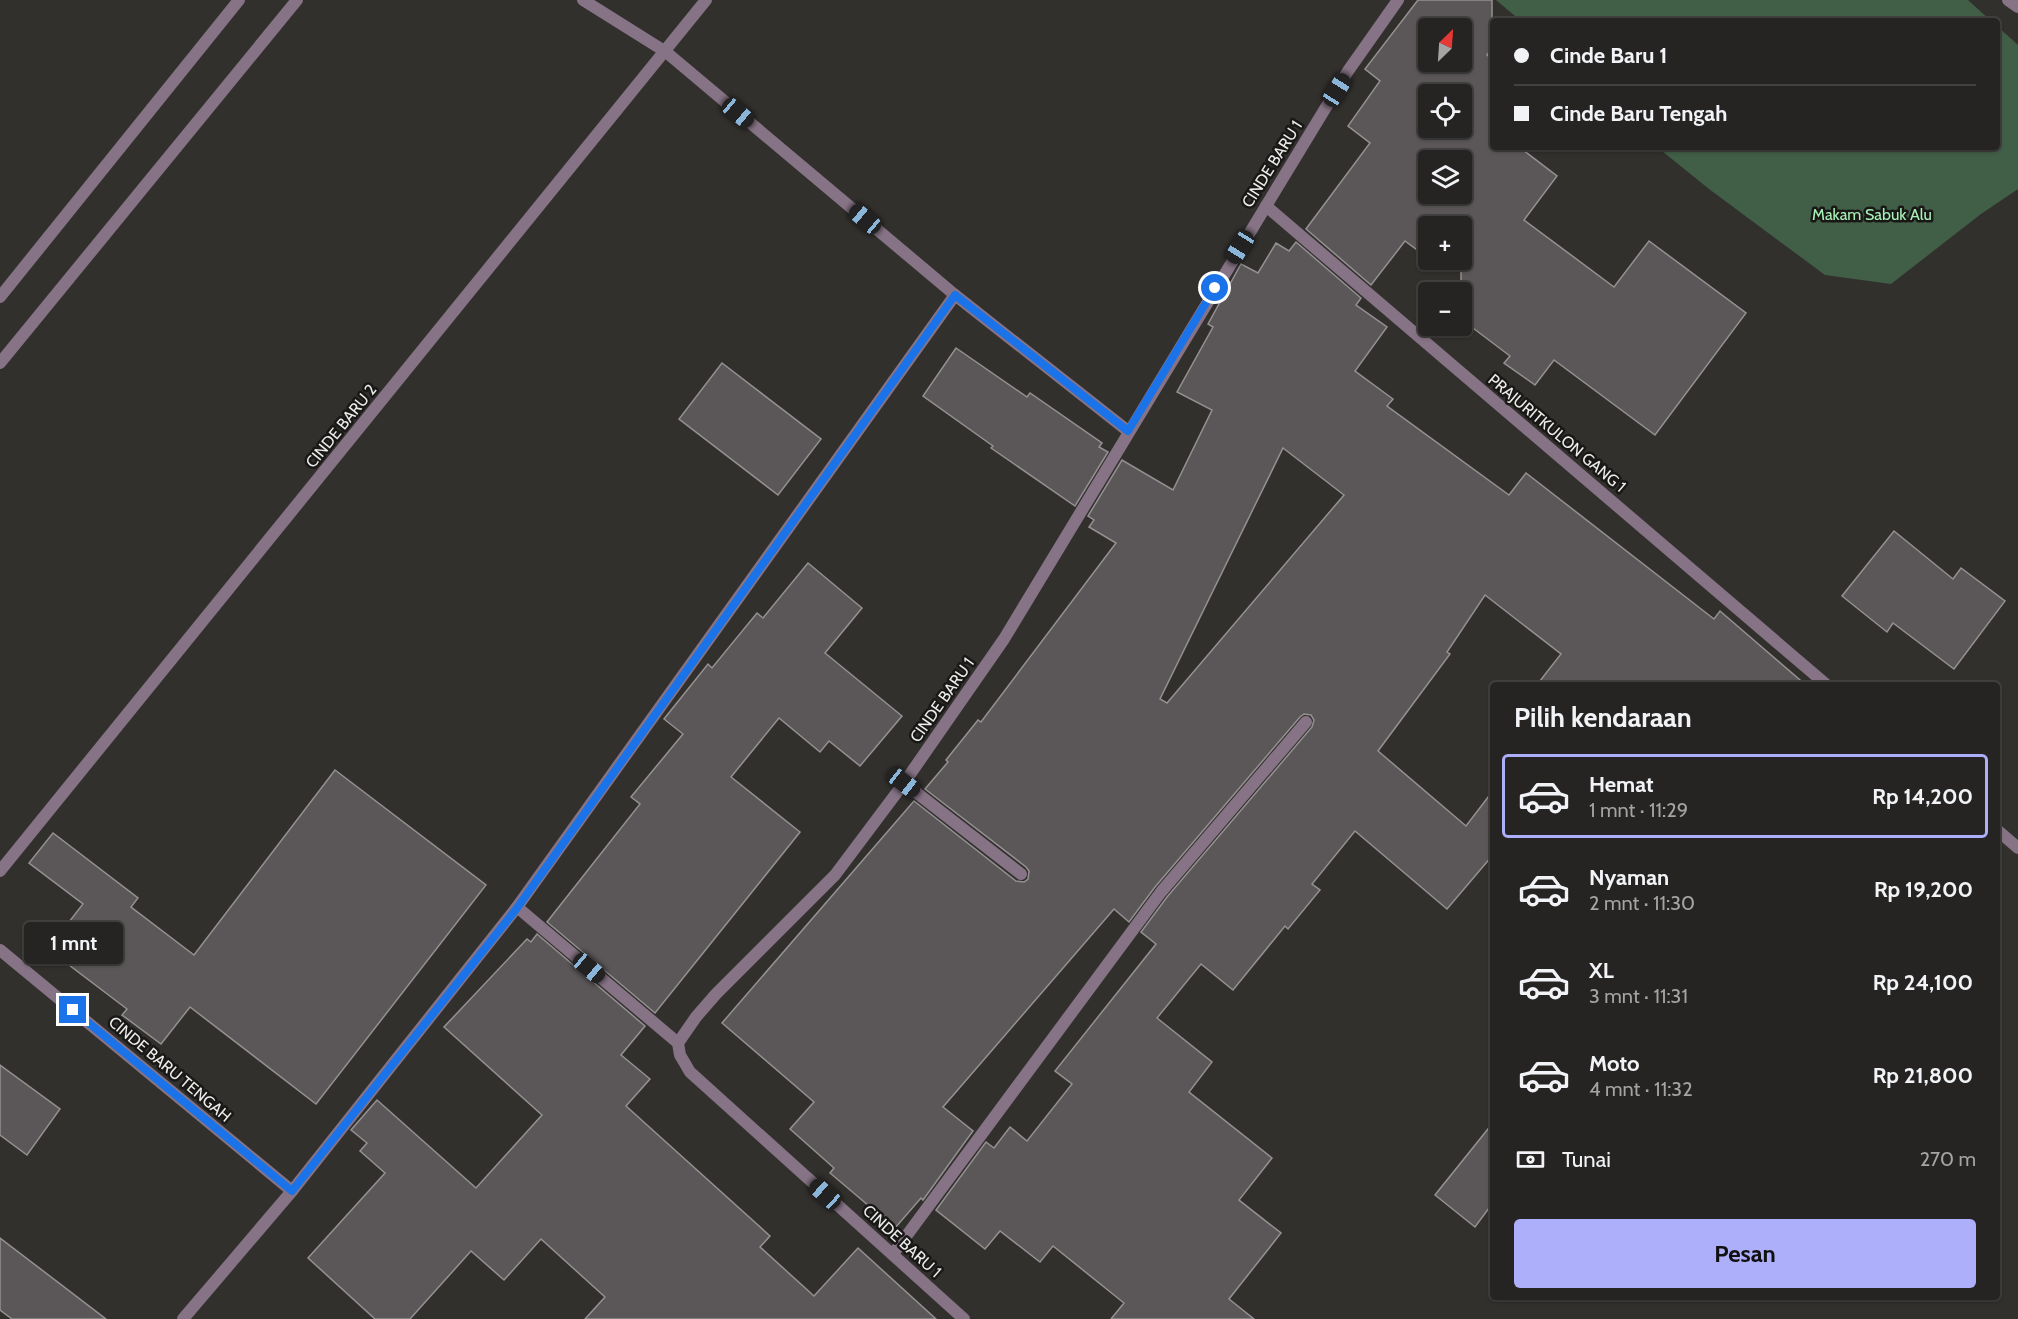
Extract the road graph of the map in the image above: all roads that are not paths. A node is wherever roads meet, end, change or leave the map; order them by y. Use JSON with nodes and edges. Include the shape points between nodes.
{"nodes":[{"id":1,"x":239,"y":0,"type":"edge"},
{"id":2,"x":297,"y":0,"type":"edge"},
{"id":3,"x":583,"y":0,"type":"edge"},
{"id":4,"x":706,"y":0,"type":"edge"},
{"id":5,"x":1398,"y":0,"type":"edge"},
{"id":6,"x":2008,"y":0,"type":"edge"},
{"id":7,"x":2018,"y":7,"type":"edge"},
{"id":8,"x":666,"y":52,"type":"junction"},
{"id":9,"x":1266,"y":206,"type":"junction"},
{"id":10,"x":955,"y":295,"type":"junction"},
{"id":11,"x":0,"y":297,"type":"edge"},
{"id":12,"x":0,"y":363,"type":"edge"},
{"id":13,"x":1128,"y":431,"type":"junction"},
{"id":14,"x":1823,"y":682,"type":"edge"},
{"id":15,"x":1306,"y":722,"type":"dead end"},
{"id":16,"x":904,"y":783,"type":"junction"},
{"id":17,"x":2000,"y":832,"type":"edge"},
{"id":18,"x":2018,"y":848,"type":"edge"},
{"id":19,"x":0,"y":871,"type":"edge"},
{"id":20,"x":1021,"y":874,"type":"dead end"},
{"id":21,"x":517,"y":908,"type":"junction"},
{"id":22,"x":0,"y":950,"type":"edge"},
{"id":23,"x":678,"y":1043,"type":"junction"},
{"id":24,"x":292,"y":1191,"type":"junction"},
{"id":25,"x":893,"y":1254,"type":"junction"},
{"id":26,"x":183,"y":1319,"type":"edge"},
{"id":27,"x":964,"y":1319,"type":"edge"}],
"edges":[{"from":1,"to":11,"type":"street"},
{"from":2,"to":12,"type":"street"},
{"from":3,"to":8,"type":"street"},
{"from":4,"to":8,"type":"street","name":"CINDE BARU 2"},
{"from":5,"to":9,"type":"street","name":"CINDE BARU 1","via":[[1348,71]]},
{"from":6,"to":7,"type":"street"},
{"from":8,"to":10,"type":"street"},
{"from":8,"to":19,"type":"street","name":"CINDE BARU 2"},
{"from":9,"to":13,"type":"street","name":"CINDE BARU 1"},
{"from":9,"to":14,"type":"street","name":"PRAJURITKULON GANG 1"},
{"from":10,"to":13,"type":"street"},
{"from":10,"to":21,"type":"street"},
{"from":13,"to":16,"type":"street","name":"CINDE BARU 1","via":[[1005,639]]},
{"from":15,"to":25,"type":"street","via":[[1161,892]]},
{"from":16,"to":20,"type":"street"},
{"from":16,"to":23,"type":"street","name":"CINDE BARU 1","via":[[835,874],[716,994]]},
{"from":17,"to":18,"type":"street"},
{"from":21,"to":23,"type":"street"},
{"from":21,"to":24,"type":"street"},
{"from":22,"to":24,"type":"street","name":"CINDE BARU TENGAH"},
{"from":23,"to":25,"type":"street","name":"CINDE BARU 1","via":[[690,1072]]},
{"from":24,"to":26,"type":"street"},
{"from":25,"to":27,"type":"street","name":"CINDE BARU 1"}]}
